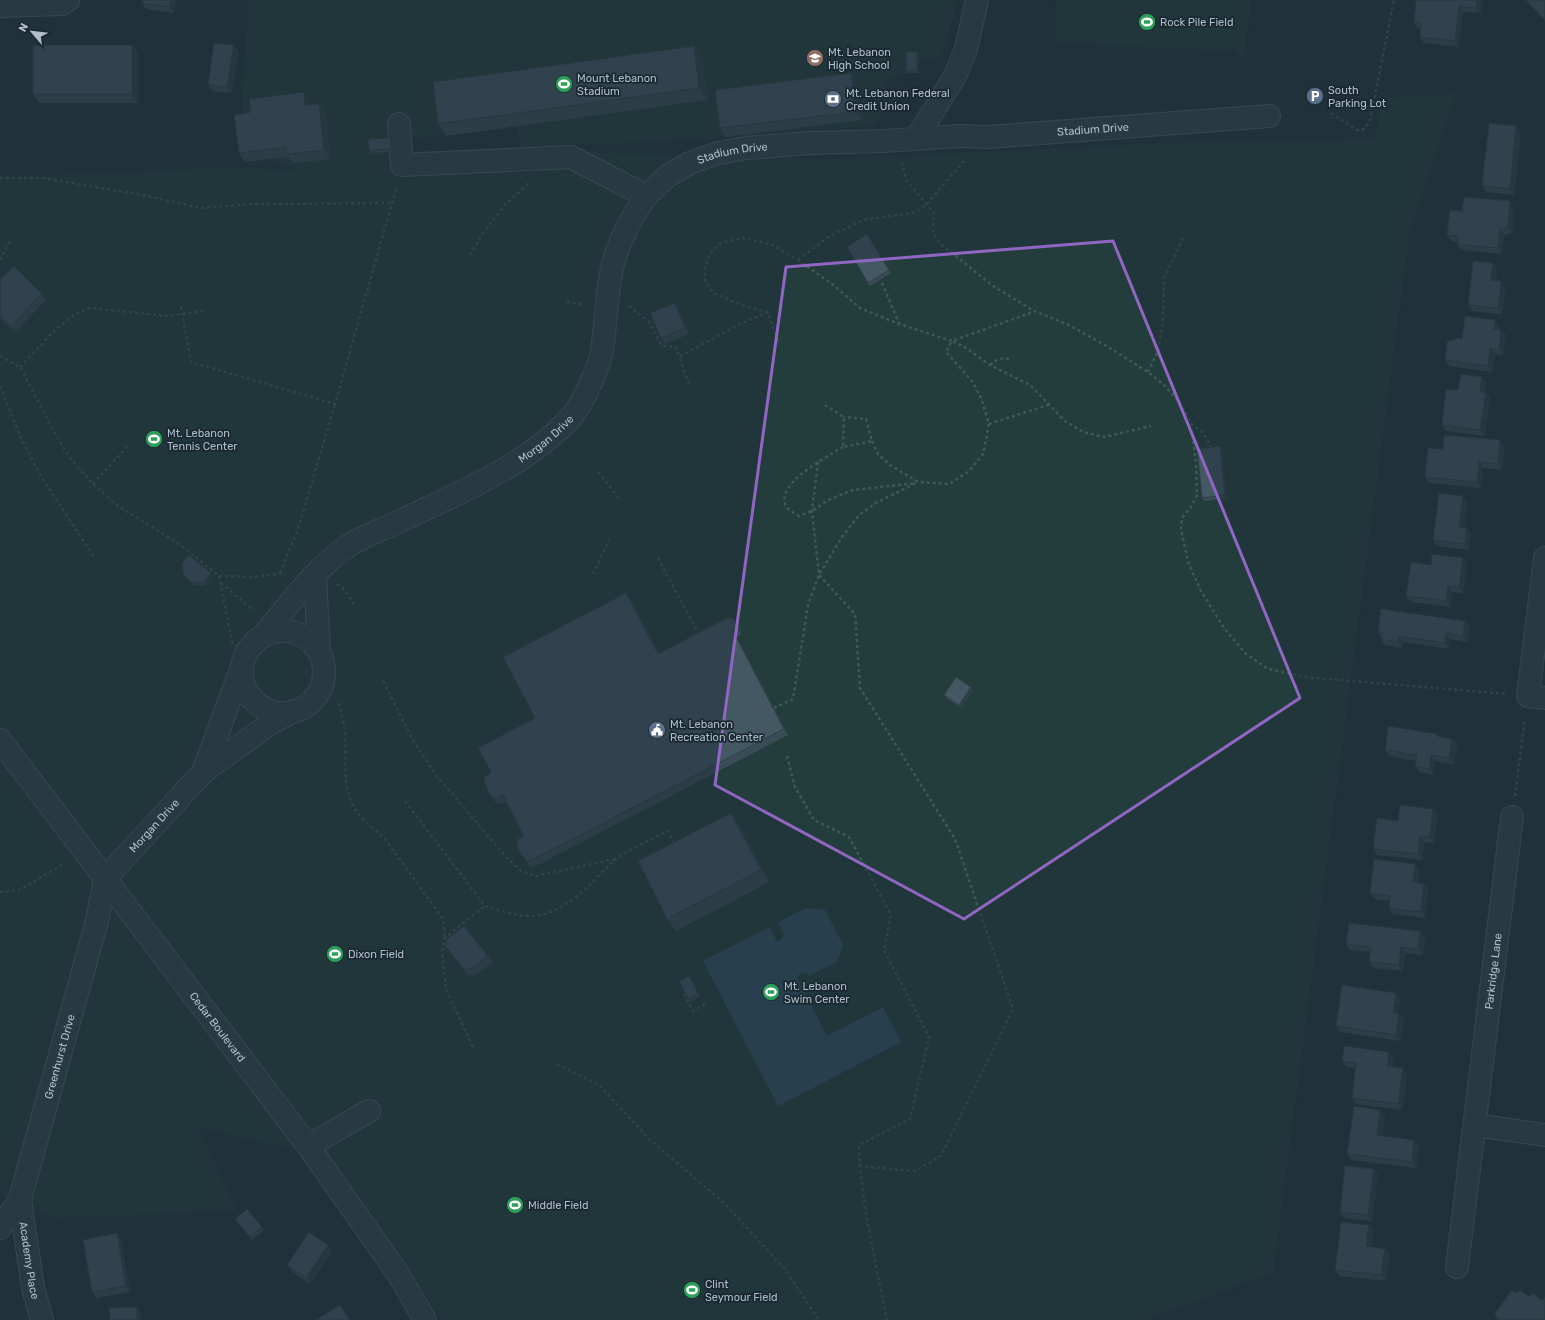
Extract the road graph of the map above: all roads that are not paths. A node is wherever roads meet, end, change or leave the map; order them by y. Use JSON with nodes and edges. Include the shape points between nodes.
{"nodes":[{"id":1,"x":68,"y":0,"type":"edge"},
{"id":2,"x":977,"y":0,"type":"edge"},
{"id":3,"x":0,"y":6,"type":"edge"},
{"id":4,"x":1269,"y":116,"type":"dead end"},
{"id":5,"x":399,"y":124,"type":"dead end"},
{"id":6,"x":916,"y":139,"type":"junction"},
{"id":7,"x":646,"y":196,"type":"junction"},
{"id":8,"x":1545,"y":558,"type":"edge"},
{"id":9,"x":324,"y":578,"type":"junction"},
{"id":10,"x":263,"y":636,"type":"junction"},
{"id":11,"x":319,"y":651,"type":"junction"},
{"id":12,"x":244,"y":659,"type":"junction"},
{"id":13,"x":1536,"y":697,"type":"edge"},
{"id":14,"x":292,"y":712,"type":"junction"},
{"id":15,"x":0,"y":740,"type":"edge"},
{"id":16,"x":203,"y":772,"type":"junction"},
{"id":17,"x":1512,"y":816,"type":"road end"},
{"id":18,"x":105,"y":879,"type":"junction"},
{"id":19,"x":370,"y":1111,"type":"dead end"},
{"id":20,"x":1475,"y":1125,"type":"junction"},
{"id":21,"x":1545,"y":1135,"type":"edge"},
{"id":22,"x":308,"y":1146,"type":"junction"},
{"id":23,"x":20,"y":1199,"type":"junction"},
{"id":24,"x":0,"y":1228,"type":"edge"},
{"id":25,"x":1457,"y":1268,"type":"dead end"},
{"id":26,"x":42,"y":1320,"type":"edge"},
{"id":27,"x":425,"y":1320,"type":"edge"}],
"edges":[{"from":1,"to":3,"type":"street","via":[[63,4]]},
{"from":2,"to":6,"type":"street","via":[[966,49],[954,76]]},
{"from":4,"to":6,"type":"street","name":"Stadium Drive","via":[[988,137]]},
{"from":5,"to":7,"type":"street","via":[[402,165],[571,157]]},
{"from":6,"to":7,"type":"street","name":"Stadium Drive","via":[[812,143],[746,148],[718,153],[690,163],[670,175]]},
{"from":7,"to":9,"type":"street","name":"Morgan Drive","via":[[629,222],[616,255],[609,289],[602,352],[588,389],[573,414],[546,441],[514,463],[467,489],[352,543],[331,558]]},
{"from":8,"to":13,"type":"street"},
{"from":9,"to":10,"type":"street","name":"Morgan Drive"},
{"from":9,"to":11,"type":"street"},
{"from":10,"to":11,"type":"street","via":[[287,631],[300,634]]},
{"from":10,"to":12,"type":"street","via":[[253,644]]},
{"from":11,"to":14,"type":"street","via":[[324,676],[321,688],[304,708]]},
{"from":12,"to":14,"type":"street","via":[[242,678],[246,691],[254,702],[279,713]]},
{"from":12,"to":16,"type":"street","name":"Morgan Drive"},
{"from":14,"to":16,"type":"street","name":"Morgan Drive","via":[[271,723]]},
{"from":15,"to":18,"type":"street","name":"Cedar Boulevard"},
{"from":16,"to":18,"type":"street","name":"Morgan Drive"},
{"from":17,"to":20,"type":"street","name":"Parkridge Lane"},
{"from":18,"to":22,"type":"street","name":"Cedar Boulevard"},
{"from":18,"to":23,"type":"street","name":"Greenhurst Drive","via":[[97,921]]},
{"from":19,"to":22,"type":"street"},
{"from":20,"to":21,"type":"street"},
{"from":20,"to":25,"type":"street","name":"Parkridge Lane"},
{"from":22,"to":27,"type":"street","name":"Cedar Boulevard","via":[[399,1275]]},
{"from":23,"to":24,"type":"street","name":"Greenhurst Drive"},
{"from":23,"to":26,"type":"street","name":"Academy Place","via":[[33,1288]]}]}
